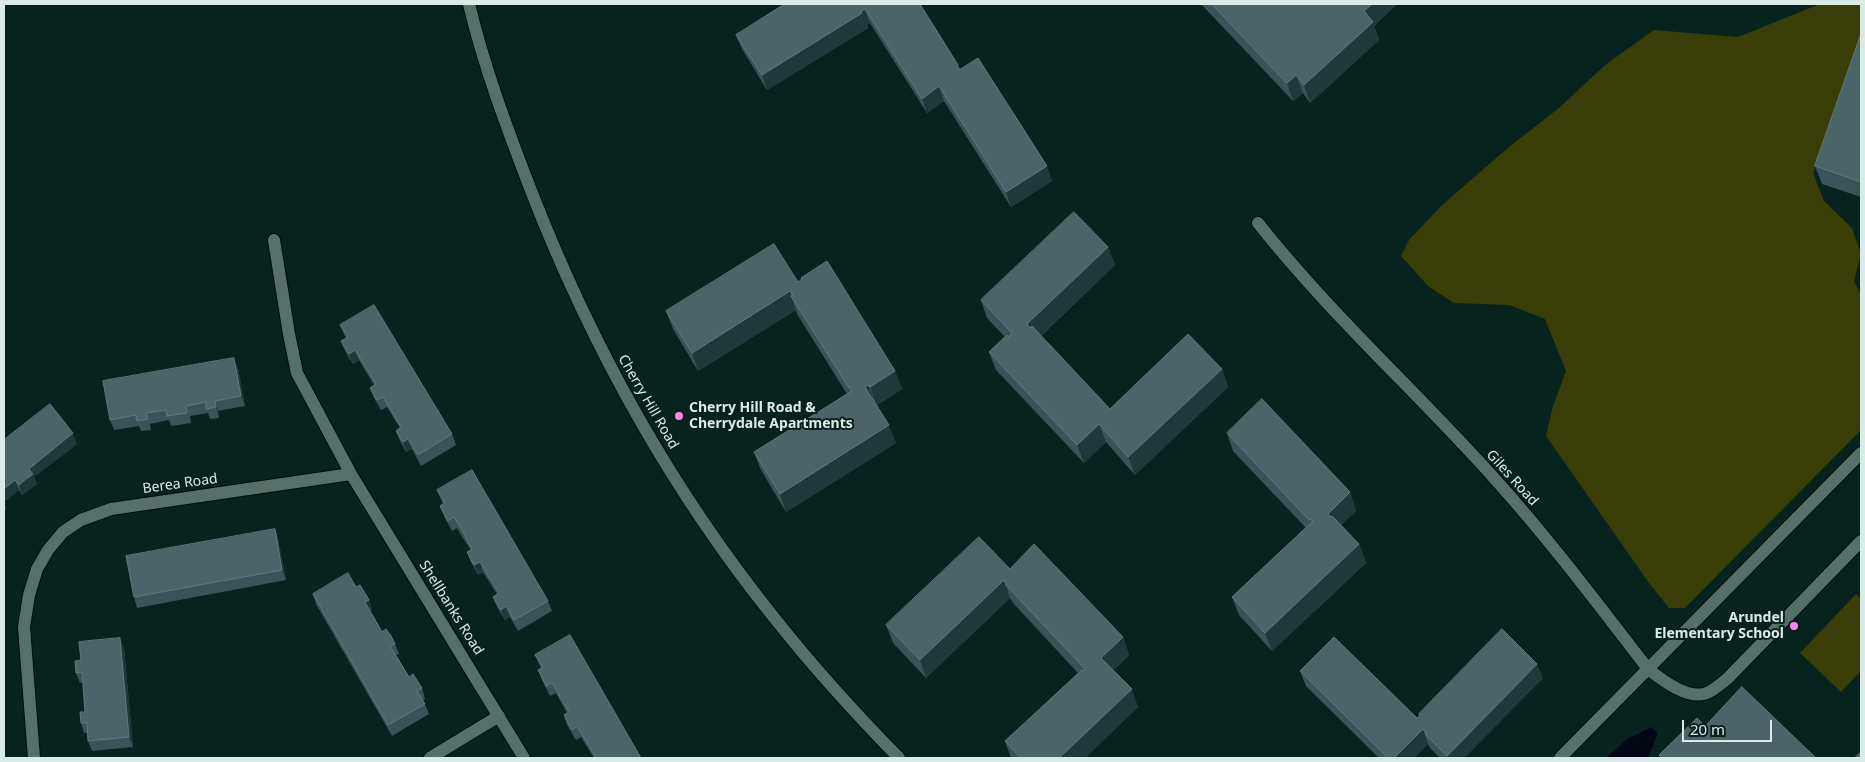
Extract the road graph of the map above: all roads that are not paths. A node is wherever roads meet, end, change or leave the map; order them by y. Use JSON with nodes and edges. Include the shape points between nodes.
{"nodes":[{"id":1,"x":469,"y":4,"type":"edge"},
{"id":2,"x":1258,"y":223,"type":"dead end"},
{"id":3,"x":274,"y":240,"type":"dead end"},
{"id":4,"x":1861,"y":453,"type":"edge"},
{"id":5,"x":351,"y":474,"type":"junction"},
{"id":6,"x":1861,"y":541,"type":"edge"},
{"id":7,"x":1648,"y":669,"type":"junction"},
{"id":8,"x":499,"y":716,"type":"junction"},
{"id":9,"x":34,"y":758,"type":"edge"},
{"id":10,"x":430,"y":758,"type":"edge"},
{"id":11,"x":524,"y":758,"type":"edge"},
{"id":12,"x":899,"y":758,"type":"edge"},
{"id":13,"x":1560,"y":758,"type":"edge"}],
"edges":[{"from":1,"to":12,"type":"street","name":"Cherry Hill Road","via":[[511,139],[536,203],[569,284],[624,394],[657,451],[775,620]]},
{"from":2,"to":7,"type":"street","name":"Giles Road","via":[[1314,289],[1494,478],[1562,557]]},
{"from":3,"to":5,"type":"street","name":"Shellbanks Road","via":[[297,373]]},
{"from":4,"to":7,"type":"street"},
{"from":5,"to":8,"type":"street","name":"Shellbanks Road"},
{"from":5,"to":9,"type":"street","name":"Berea Road","via":[[111,509],[81,520],[62,532],[37,569],[24,627]]},
{"from":6,"to":7,"type":"street","name":"Giles Road","via":[[1728,678],[1708,693],[1686,693]]},
{"from":7,"to":13,"type":"street"},
{"from":8,"to":10,"type":"street"},
{"from":8,"to":11,"type":"street","name":"Shellbanks Road"}]}
